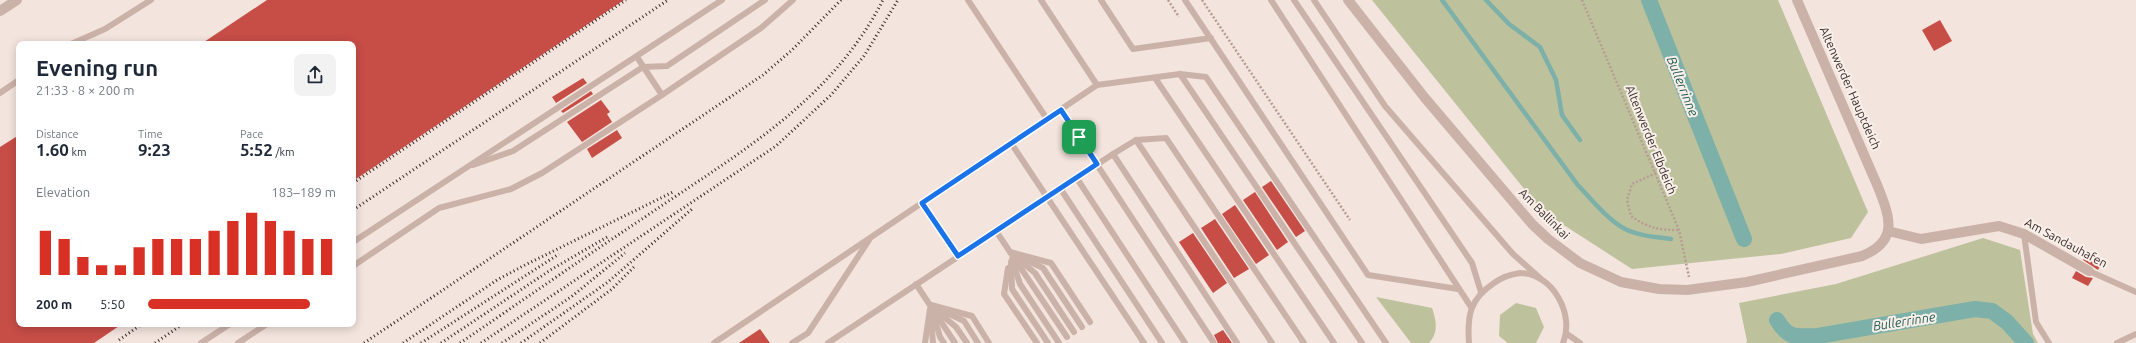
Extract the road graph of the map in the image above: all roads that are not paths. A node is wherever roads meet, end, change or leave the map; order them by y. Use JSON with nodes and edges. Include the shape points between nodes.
{"nodes":[{"id":1,"x":17,"y":0,"type":"edge"},
{"id":2,"x":151,"y":0,"type":"edge"},
{"id":3,"x":722,"y":0,"type":"edge"},
{"id":4,"x":765,"y":0,"type":"edge"},
{"id":5,"x":793,"y":0,"type":"edge"},
{"id":6,"x":968,"y":0,"type":"edge"},
{"id":7,"x":1041,"y":0,"type":"edge"},
{"id":8,"x":1101,"y":0,"type":"edge"},
{"id":9,"x":1185,"y":0,"type":"edge"},
{"id":10,"x":1271,"y":0,"type":"edge"},
{"id":11,"x":1294,"y":0,"type":"edge"},
{"id":12,"x":1314,"y":0,"type":"edge"},
{"id":13,"x":1348,"y":0,"type":"edge"},
{"id":14,"x":1797,"y":0,"type":"edge"},
{"id":15,"x":0,"y":11,"type":"edge"},
{"id":16,"x":1211,"y":38,"type":"junction"},
{"id":17,"x":78,"y":41,"type":"edge"},
{"id":18,"x":637,"y":57,"type":"junction"},
{"id":19,"x":643,"y":67,"type":"junction"},
{"id":20,"x":1180,"y":74,"type":"junction"},
{"id":21,"x":1155,"y":78,"type":"junction"},
{"id":22,"x":16,"y":82,"type":"edge"},
{"id":23,"x":1097,"y":85,"type":"junction"},
{"id":24,"x":0,"y":93,"type":"edge"},
{"id":25,"x":662,"y":95,"type":"junction"},
{"id":26,"x":1061,"y":110,"type":"junction"},
{"id":27,"x":1047,"y":119,"type":"junction"},
{"id":28,"x":1136,"y":140,"type":"junction"},
{"id":29,"x":1011,"y":143,"type":"junction"},
{"id":30,"x":1113,"y":154,"type":"junction"},
{"id":31,"x":1097,"y":164,"type":"junction"},
{"id":32,"x":464,"y":168,"type":"junction"},
{"id":33,"x":1076,"y":177,"type":"junction"},
{"id":34,"x":1060,"y":188,"type":"junction"},
{"id":35,"x":1046,"y":197,"type":"junction"},
{"id":36,"x":922,"y":203,"type":"junction"},
{"id":37,"x":996,"y":231,"type":"junction"},
{"id":38,"x":1888,"y":231,"type":"junction"},
{"id":39,"x":2024,"y":234,"type":"junction"},
{"id":40,"x":871,"y":237,"type":"junction"},
{"id":41,"x":356,"y":240,"type":"edge"},
{"id":42,"x":1010,"y":252,"type":"junction"},
{"id":43,"x":958,"y":256,"type":"junction"},
{"id":44,"x":356,"y":264,"type":"edge"},
{"id":45,"x":2089,"y":271,"type":"joint"},
{"id":46,"x":1540,"y":278,"type":"junction"},
{"id":47,"x":916,"y":284,"type":"junction"},
{"id":48,"x":1458,"y":289,"type":"junction"},
{"id":49,"x":1481,"y":292,"type":"junction"},
{"id":50,"x":2136,"y":292,"type":"edge"},
{"id":51,"x":931,"y":305,"type":"junction"},
{"id":52,"x":1471,"y":307,"type":"junction"},
{"id":53,"x":1090,"y":322,"type":"dead end"},
{"id":54,"x":226,"y":327,"type":"edge"},
{"id":55,"x":262,"y":327,"type":"edge"},
{"id":56,"x":1082,"y":327,"type":"dead end"},
{"id":57,"x":1074,"y":332,"type":"dead end"},
{"id":58,"x":1567,"y":334,"type":"junction"},
{"id":59,"x":2136,"y":334,"type":"edge"},
{"id":60,"x":1066,"y":338,"type":"dead end"},
{"id":61,"x":832,"y":342,"type":"edge"},
{"id":62,"x":202,"y":343,"type":"edge"},
{"id":63,"x":238,"y":343,"type":"edge"},
{"id":64,"x":714,"y":343,"type":"edge"},
{"id":65,"x":792,"y":343,"type":"edge"},
{"id":66,"x":925,"y":343,"type":"edge"},
{"id":67,"x":933,"y":343,"type":"edge"},
{"id":68,"x":944,"y":343,"type":"edge"},
{"id":69,"x":955,"y":343,"type":"edge"},
{"id":70,"x":967,"y":343,"type":"edge"},
{"id":71,"x":978,"y":343,"type":"edge"},
{"id":72,"x":989,"y":343,"type":"edge"},
{"id":73,"x":1037,"y":343,"type":"edge"},
{"id":74,"x":1048,"y":343,"type":"edge"},
{"id":75,"x":1059,"y":343,"type":"edge"},
{"id":76,"x":1144,"y":343,"type":"edge"},
{"id":77,"x":1162,"y":343,"type":"edge"},
{"id":78,"x":1185,"y":343,"type":"edge"},
{"id":79,"x":1214,"y":343,"type":"edge"},
{"id":80,"x":1237,"y":343,"type":"edge"},
{"id":81,"x":1272,"y":343,"type":"edge"},
{"id":82,"x":1304,"y":343,"type":"edge"},
{"id":83,"x":1334,"y":343,"type":"edge"},
{"id":84,"x":1362,"y":343,"type":"edge"},
{"id":85,"x":1386,"y":343,"type":"edge"},
{"id":86,"x":1469,"y":343,"type":"edge"},
{"id":87,"x":1563,"y":343,"type":"edge"},
{"id":88,"x":1580,"y":343,"type":"edge"},
{"id":89,"x":2049,"y":343,"type":"edge"},
{"id":90,"x":2117,"y":343,"type":"edge"}],
"edges":[{"from":1,"to":15,"type":"street"},
{"from":2,"to":17,"type":"lane","via":[[111,26]]},
{"from":3,"to":18,"type":"lane"},
{"from":4,"to":19,"type":"lane","via":[[667,66]]},
{"from":5,"to":25,"type":"lane","via":[[761,28]]},
{"from":6,"to":27,"type":"lane"},
{"from":7,"to":23,"type":"lane"},
{"from":8,"to":16,"type":"lane","via":[[1134,49]]},
{"from":9,"to":16,"type":"lane"},
{"from":10,"to":48,"type":"lane"},
{"from":11,"to":49,"type":"lane","via":[[1472,263]]},
{"from":12,"to":46,"type":"lane","via":[[1385,106],[1513,254]]},
{"from":13,"to":38,"type":"street","name":"Am Ballinkai","via":[[1425,98],[1548,239],[1580,263],[1621,282],[1659,289],[1691,290],[1747,282],[1862,256],[1880,246]]},
{"from":14,"to":38,"type":"street","name":"Altenwerder Hauptdeich","via":[[1878,187],[1889,218]]},
{"from":16,"to":48,"type":"lane","via":[[1368,275]]},
{"from":18,"to":19,"type":"lane"},
{"from":18,"to":32,"type":"lane"},
{"from":19,"to":25,"type":"lane"},
{"from":19,"to":32,"type":"lane","via":[[513,151]]},
{"from":20,"to":21,"type":"lane"},
{"from":20,"to":84,"type":"lane"},
{"from":20,"to":85,"type":"lane","via":[[1206,77]]},
{"from":21,"to":23,"type":"lane"},
{"from":21,"to":83,"type":"lane"},
{"from":22,"to":24,"type":"lane"},
{"from":23,"to":26,"type":"lane"},
{"from":25,"to":44,"type":"lane","via":[[542,173],[511,189],[439,208]]},
{"from":26,"to":27,"type":"lane"},
{"from":26,"to":31,"type":"lane"},
{"from":27,"to":29,"type":"lane"},
{"from":28,"to":30,"type":"lane"},
{"from":28,"to":81,"type":"lane"},
{"from":28,"to":82,"type":"lane","via":[[1166,138]]},
{"from":29,"to":35,"type":"lane"},
{"from":29,"to":36,"type":"lane"},
{"from":30,"to":31,"type":"lane"},
{"from":30,"to":80,"type":"lane"},
{"from":31,"to":33,"type":"lane"},
{"from":31,"to":79,"type":"lane"},
{"from":32,"to":41,"type":"lane"},
{"from":33,"to":34,"type":"lane"},
{"from":33,"to":78,"type":"lane"},
{"from":34,"to":35,"type":"lane"},
{"from":34,"to":77,"type":"lane"},
{"from":35,"to":37,"type":"lane"},
{"from":35,"to":76,"type":"lane"},
{"from":36,"to":40,"type":"lane"},
{"from":36,"to":43,"type":"lane"},
{"from":37,"to":42,"type":"lane"},
{"from":37,"to":43,"type":"lane"},
{"from":38,"to":39,"type":"street","name":"Am Sandauhafen","via":[[1922,239],[1999,226]]},
{"from":39,"to":45,"type":"street","name":"Am Sandauhafen"},
{"from":39,"to":89,"type":"lane","via":[[2036,322]]},
{"from":40,"to":64,"type":"lane"},
{"from":40,"to":65,"type":"lane","via":[[808,333]]},
{"from":42,"to":53,"type":"lane","via":[[1051,263]]},
{"from":42,"to":56,"type":"lane","via":[[1043,268]]},
{"from":42,"to":57,"type":"lane","via":[[1035,273]]},
{"from":42,"to":60,"type":"lane"},
{"from":42,"to":73,"type":"lane","via":[[1004,294]]},
{"from":42,"to":74,"type":"lane","via":[[1012,289]]},
{"from":42,"to":75,"type":"lane","via":[[1020,284]]},
{"from":43,"to":47,"type":"lane"},
{"from":45,"to":50,"type":"lane","name":"Am Sandauhafen"},
{"from":46,"to":49,"type":"lane","via":[[1520,273],[1501,278]]},
{"from":46,"to":58,"type":"lane","via":[[1562,303],[1567,318]]},
{"from":47,"to":51,"type":"lane"},
{"from":47,"to":61,"type":"lane"},
{"from":48,"to":52,"type":"lane"},
{"from":49,"to":52,"type":"lane"},
{"from":51,"to":66,"type":"lane"},
{"from":51,"to":67,"type":"lane"},
{"from":51,"to":68,"type":"lane"},
{"from":51,"to":69,"type":"lane"},
{"from":51,"to":70,"type":"lane","via":[[956,327]]},
{"from":51,"to":71,"type":"lane","via":[[964,321]]},
{"from":51,"to":72,"type":"lane","via":[[972,316]]},
{"from":52,"to":86,"type":"lane","via":[[1467,325]]},
{"from":54,"to":62,"type":"lane"},
{"from":55,"to":63,"type":"lane"},
{"from":58,"to":87,"type":"lane"},
{"from":58,"to":88,"type":"lane"},
{"from":59,"to":90,"type":"lane"}]}
